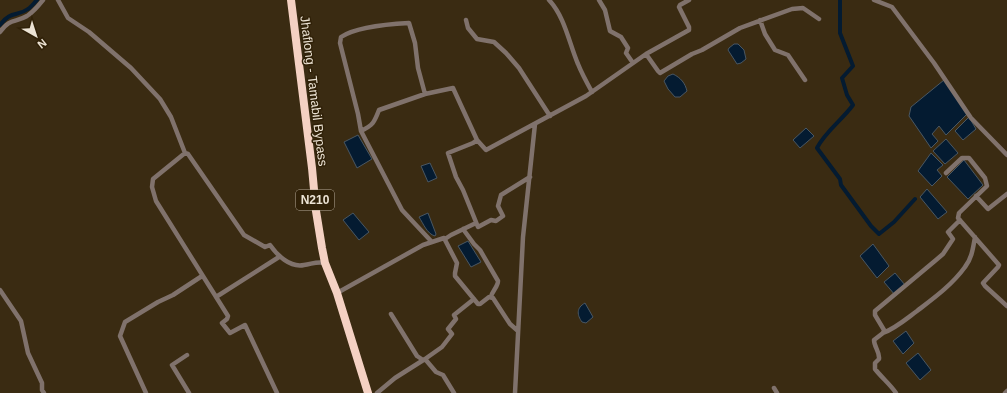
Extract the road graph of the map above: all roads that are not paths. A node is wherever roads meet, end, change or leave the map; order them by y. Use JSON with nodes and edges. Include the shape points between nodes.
{"nodes":[{"id":1,"x":43,"y":0,"type":"edge"},
{"id":2,"x":58,"y":0,"type":"edge"},
{"id":3,"x":291,"y":0,"type":"edge"},
{"id":4,"x":549,"y":0,"type":"edge"},
{"id":5,"x":599,"y":0,"type":"edge"},
{"id":6,"x":690,"y":0,"type":"edge"},
{"id":7,"x":874,"y":0,"type":"edge"},
{"id":8,"x":819,"y":19,"type":"dead end"},
{"id":9,"x":466,"y":20,"type":"dead end"},
{"id":10,"x":760,"y":20,"type":"junction"},
{"id":11,"x":0,"y":32,"type":"edge"},
{"id":12,"x":646,"y":54,"type":"junction"},
{"id":13,"x":633,"y":63,"type":"junction"},
{"id":14,"x":805,"y":80,"type":"dead end"},
{"id":15,"x":592,"y":92,"type":"junction"},
{"id":16,"x":425,"y":94,"type":"junction"},
{"id":17,"x":550,"y":116,"type":"junction"},
{"id":18,"x":535,"y":124,"type":"junction"},
{"id":19,"x":361,"y":131,"type":"junction"},
{"id":20,"x":477,"y":140,"type":"junction"},
{"id":21,"x":185,"y":153,"type":"junction"},
{"id":22,"x":1007,"y":155,"type":"edge"},
{"id":23,"x":946,"y":173,"type":"dead end"},
{"id":24,"x":530,"y":177,"type":"junction"},
{"id":25,"x":1007,"y":194,"type":"edge"},
{"id":26,"x":976,"y":196,"type":"junction"},
{"id":27,"x":960,"y":220,"type":"junction"},
{"id":28,"x":476,"y":223,"type":"junction"},
{"id":29,"x":464,"y":229,"type":"junction"},
{"id":30,"x":975,"y":237,"type":"junction"},
{"id":31,"x":446,"y":239,"type":"junction"},
{"id":32,"x":431,"y":241,"type":"junction"},
{"id":33,"x":280,"y":257,"type":"junction"},
{"id":34,"x":325,"y":263,"type":"junction"},
{"id":35,"x":202,"y":276,"type":"junction"},
{"id":36,"x":0,"y":290,"type":"edge"},
{"id":37,"x":337,"y":293,"type":"junction"},
{"id":38,"x":216,"y":297,"type":"junction"},
{"id":39,"x":491,"y":297,"type":"junction"},
{"id":40,"x":474,"y":299,"type":"junction"},
{"id":41,"x":1007,"y":306,"type":"edge"},
{"id":42,"x":391,"y":314,"type":"dead end"},
{"id":43,"x":518,"y":331,"type":"junction"},
{"id":44,"x":883,"y":333,"type":"junction"},
{"id":45,"x":187,"y":355,"type":"dead end"},
{"id":46,"x":424,"y":359,"type":"junction"},
{"id":47,"x":774,"y":388,"type":"dead end"},
{"id":48,"x":44,"y":393,"type":"edge"},
{"id":49,"x":146,"y":393,"type":"edge"},
{"id":50,"x":189,"y":393,"type":"edge"},
{"id":51,"x":278,"y":393,"type":"edge"},
{"id":52,"x":368,"y":393,"type":"edge"},
{"id":53,"x":377,"y":393,"type":"edge"},
{"id":54,"x":454,"y":393,"type":"edge"},
{"id":55,"x":515,"y":393,"type":"edge"},
{"id":56,"x":777,"y":393,"type":"edge"},
{"id":57,"x":896,"y":393,"type":"edge"}],
"edges":[{"from":1,"to":11,"type":"street","via":[[27,16],[10,21]]},
{"from":2,"to":21,"type":"street","via":[[68,18],[89,32],[131,68],[160,99],[171,117]]},
{"from":3,"to":34,"type":"highway","name":"Jhaflong - Tamabil Bypass","number":"N210","via":[[316,211]]},
{"from":4,"to":15,"type":"street","via":[[555,6]]},
{"from":5,"to":13,"type":"street","via":[[605,10],[610,31],[622,37],[628,48],[626,53]]},
{"from":6,"to":12,"type":"street","via":[[679,7],[689,30]]},
{"from":7,"to":22,"type":"street","via":[[892,7],[971,118]]},
{"from":8,"to":10,"type":"street","via":[[803,8]]},
{"from":9,"to":17,"type":"street","via":[[468,28],[477,39],[494,42],[506,53],[519,68]]},
{"from":10,"to":12,"type":"street","via":[[740,28],[662,73],[659,73]]},
{"from":10,"to":14,"type":"street","via":[[775,50],[788,55]]},
{"from":12,"to":13,"type":"street"},
{"from":13,"to":15,"type":"street"},
{"from":15,"to":17,"type":"street"},
{"from":16,"to":19,"type":"street","via":[[379,110],[371,126]]},
{"from":16,"to":19,"type":"street","via":[[409,23],[346,33],[341,37],[340,43]]},
{"from":16,"to":20,"type":"street","via":[[453,88]]},
{"from":17,"to":18,"type":"street"},
{"from":18,"to":20,"type":"street","via":[[486,150]]},
{"from":18,"to":24,"type":"street"},
{"from":19,"to":32,"type":"street","via":[[402,210]]},
{"from":20,"to":28,"type":"street","via":[[448,154]]},
{"from":21,"to":33,"type":"street","via":[[244,235],[265,247],[270,245]]},
{"from":21,"to":35,"type":"street","via":[[153,178],[152,187],[157,203]]},
{"from":23,"to":26,"type":"street","via":[[962,158],[969,158],[985,178],[987,186]]},
{"from":24,"to":28,"type":"street","via":[[502,195],[498,206],[503,216],[478,227]]},
{"from":24,"to":43,"type":"street","via":[[523,237]]},
{"from":25,"to":26,"type":"street","via":[[988,210]]},
{"from":26,"to":27,"type":"street","via":[[959,213]]},
{"from":27,"to":30,"type":"street"},
{"from":27,"to":44,"type":"street","via":[[948,232],[953,239],[943,254],[875,311]]},
{"from":28,"to":29,"type":"street"},
{"from":29,"to":31,"type":"street"},
{"from":29,"to":39,"type":"street","via":[[480,250],[498,282]]},
{"from":30,"to":41,"type":"street","via":[[999,265],[984,281],[984,285]]},
{"from":30,"to":44,"type":"street","via":[[966,266],[943,291],[891,330]]},
{"from":31,"to":32,"type":"street"},
{"from":31,"to":40,"type":"street","via":[[457,263],[455,276]]},
{"from":32,"to":37,"type":"street"},
{"from":33,"to":34,"type":"street","via":[[302,266],[318,261]]},
{"from":33,"to":38,"type":"street"},
{"from":34,"to":37,"type":"highway","name":"Jhaflong - Tamabil Bypass","number":"N210"},
{"from":35,"to":38,"type":"street"},
{"from":35,"to":49,"type":"street","via":[[125,322],[120,336]]},
{"from":36,"to":48,"type":"street","via":[[21,321],[26,348]]},
{"from":37,"to":52,"type":"highway","name":"Jhaflong - Tamabil Bypass","number":"N210"},
{"from":38,"to":51,"type":"street","via":[[228,316],[222,323],[228,332],[246,326]]},
{"from":39,"to":40,"type":"street","via":[[480,304]]},
{"from":39,"to":43,"type":"street"},
{"from":40,"to":46,"type":"street","via":[[454,315],[456,319],[448,329],[452,334],[445,343]]},
{"from":42,"to":46,"type":"street","via":[[417,356]]},
{"from":43,"to":55,"type":"street"},
{"from":44,"to":57,"type":"street","via":[[874,340],[880,354],[875,369]]},
{"from":45,"to":50,"type":"street","via":[[172,365]]},
{"from":46,"to":53,"type":"street"},
{"from":46,"to":54,"type":"street","via":[[436,372],[443,375]]},
{"from":47,"to":56,"type":"street"}]}
